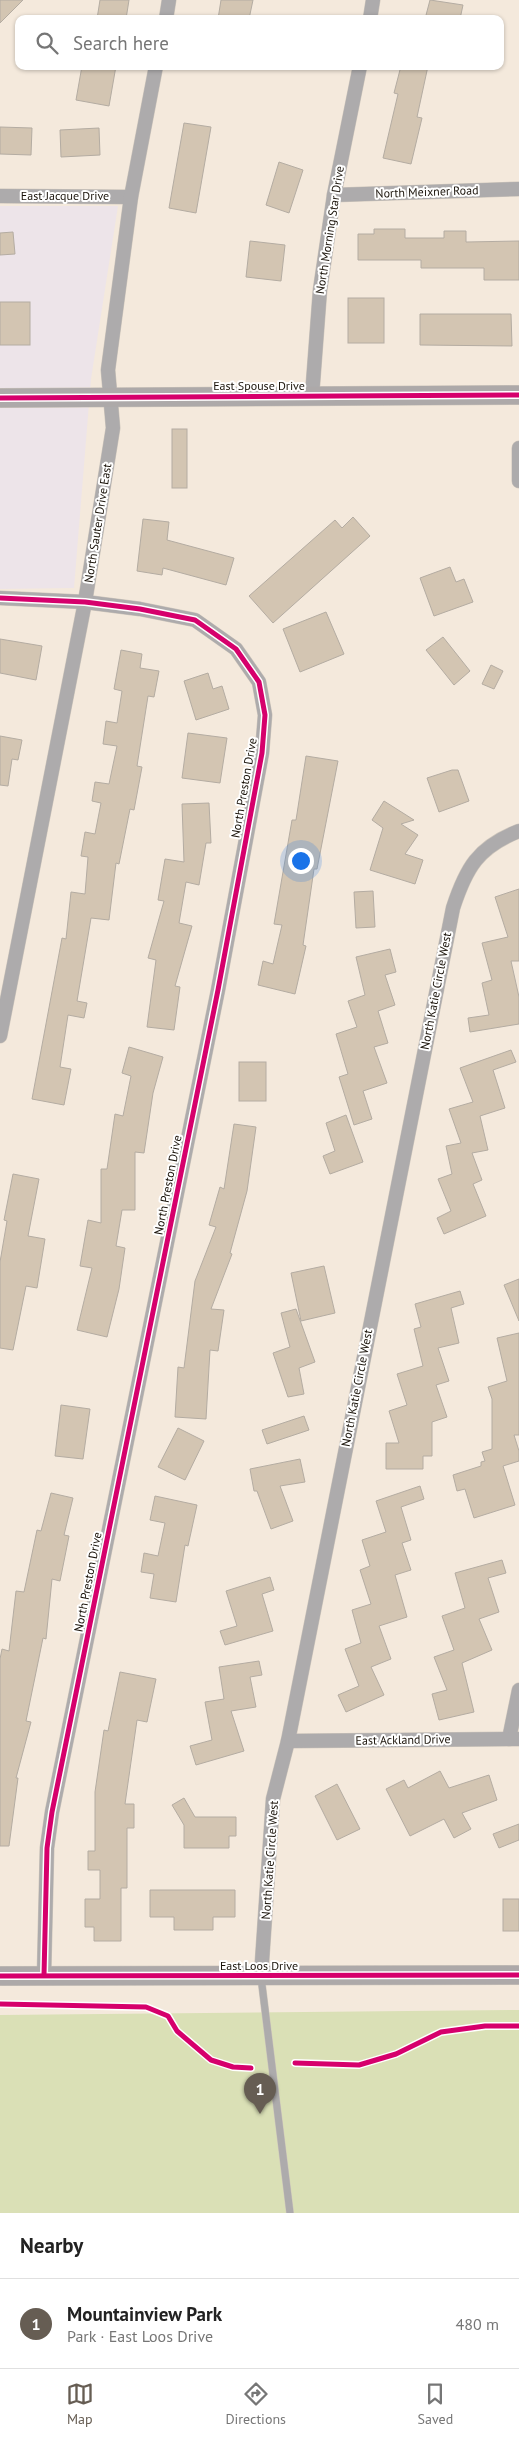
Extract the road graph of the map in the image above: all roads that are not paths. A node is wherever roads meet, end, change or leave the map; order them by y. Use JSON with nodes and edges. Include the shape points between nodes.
{"nodes":[{"id":1,"x":169,"y":0,"type":"edge"},
{"id":2,"x":373,"y":0,"type":"edge"},
{"id":3,"x":167,"y":15,"type":"edge"},
{"id":4,"x":371,"y":15,"type":"edge"},
{"id":5,"x":155,"y":70,"type":"edge"},
{"id":6,"x":359,"y":70,"type":"edge"},
{"id":7,"x":519,"y":189,"type":"edge"},
{"id":8,"x":334,"y":195,"type":"junction"},
{"id":9,"x":0,"y":196,"type":"edge"},
{"id":10,"x":131,"y":197,"type":"junction"},
{"id":11,"x":519,"y":395,"type":"edge"},
{"id":12,"x":312,"y":396,"type":"junction"},
{"id":13,"x":0,"y":398,"type":"edge"},
{"id":14,"x":110,"y":398,"type":"junction"},
{"id":15,"x":519,"y":448,"type":"edge"},
{"id":16,"x":519,"y":481,"type":"edge"},
{"id":17,"x":0,"y":598,"type":"edge"},
{"id":18,"x":85,"y":602,"type":"junction"},
{"id":19,"x":519,"y":831,"type":"edge"},
{"id":20,"x":0,"y":1036,"type":"edge"},
{"id":21,"x":519,"y":1690,"type":"edge"},
{"id":22,"x":514,"y":1739,"type":"edge"},
{"id":23,"x":288,"y":1741,"type":"junction"},
{"id":24,"x":44,"y":1975,"type":"junction"},
{"id":25,"x":519,"y":1975,"type":"edge"},
{"id":26,"x":0,"y":1976,"type":"edge"},
{"id":27,"x":261,"y":1976,"type":"junction"},
{"id":28,"x":290,"y":2213,"type":"edge"}],
"edges":[{"from":1,"to":3,"type":"street"},
{"from":2,"to":4,"type":"street"},
{"from":5,"to":10,"type":"street","name":"North Sauter Drive East"},
{"from":6,"to":8,"type":"street","name":"North Morning Star Drive"},
{"from":7,"to":8,"type":"street","name":"North Meixner Road"},
{"from":8,"to":12,"type":"street","name":"North Morning Star Drive","via":[[320,290]]},
{"from":9,"to":10,"type":"street","name":"East Jacque Drive"},
{"from":10,"to":14,"type":"street","name":"North Sauter Drive East","via":[[108,370]]},
{"from":11,"to":12,"type":"street","name":"East Spouse Drive"},
{"from":12,"to":14,"type":"street","name":"East Spouse Drive"},
{"from":13,"to":14,"type":"street","name":"East Spouse Drive"},
{"from":14,"to":18,"type":"street","name":"North Sauter Drive East","via":[[113,428]]},
{"from":15,"to":16,"type":"street"},
{"from":17,"to":18,"type":"street","name":"North Preston Drive"},
{"from":18,"to":20,"type":"street","name":"North Sauter Drive East"},
{"from":18,"to":24,"type":"street","name":"North Preston Drive","via":[[195,620],[236,649],[259,682],[265,715],[262,753],[218,990],[52,1812],[47,1848]]},
{"from":19,"to":23,"type":"street","name":"North Katie Circle West","via":[[483,852],[463,876],[453,908]]},
{"from":21,"to":22,"type":"street"},
{"from":22,"to":23,"type":"street","name":"East Ackland Drive"},
{"from":23,"to":27,"type":"street","name":"North Katie Circle West","via":[[273,1799]]},
{"from":24,"to":26,"type":"street","name":"East Loos Drive"},
{"from":24,"to":27,"type":"street","name":"East Loos Drive"},
{"from":25,"to":27,"type":"street","name":"East Loos Drive"},
{"from":27,"to":28,"type":"lane"}]}
